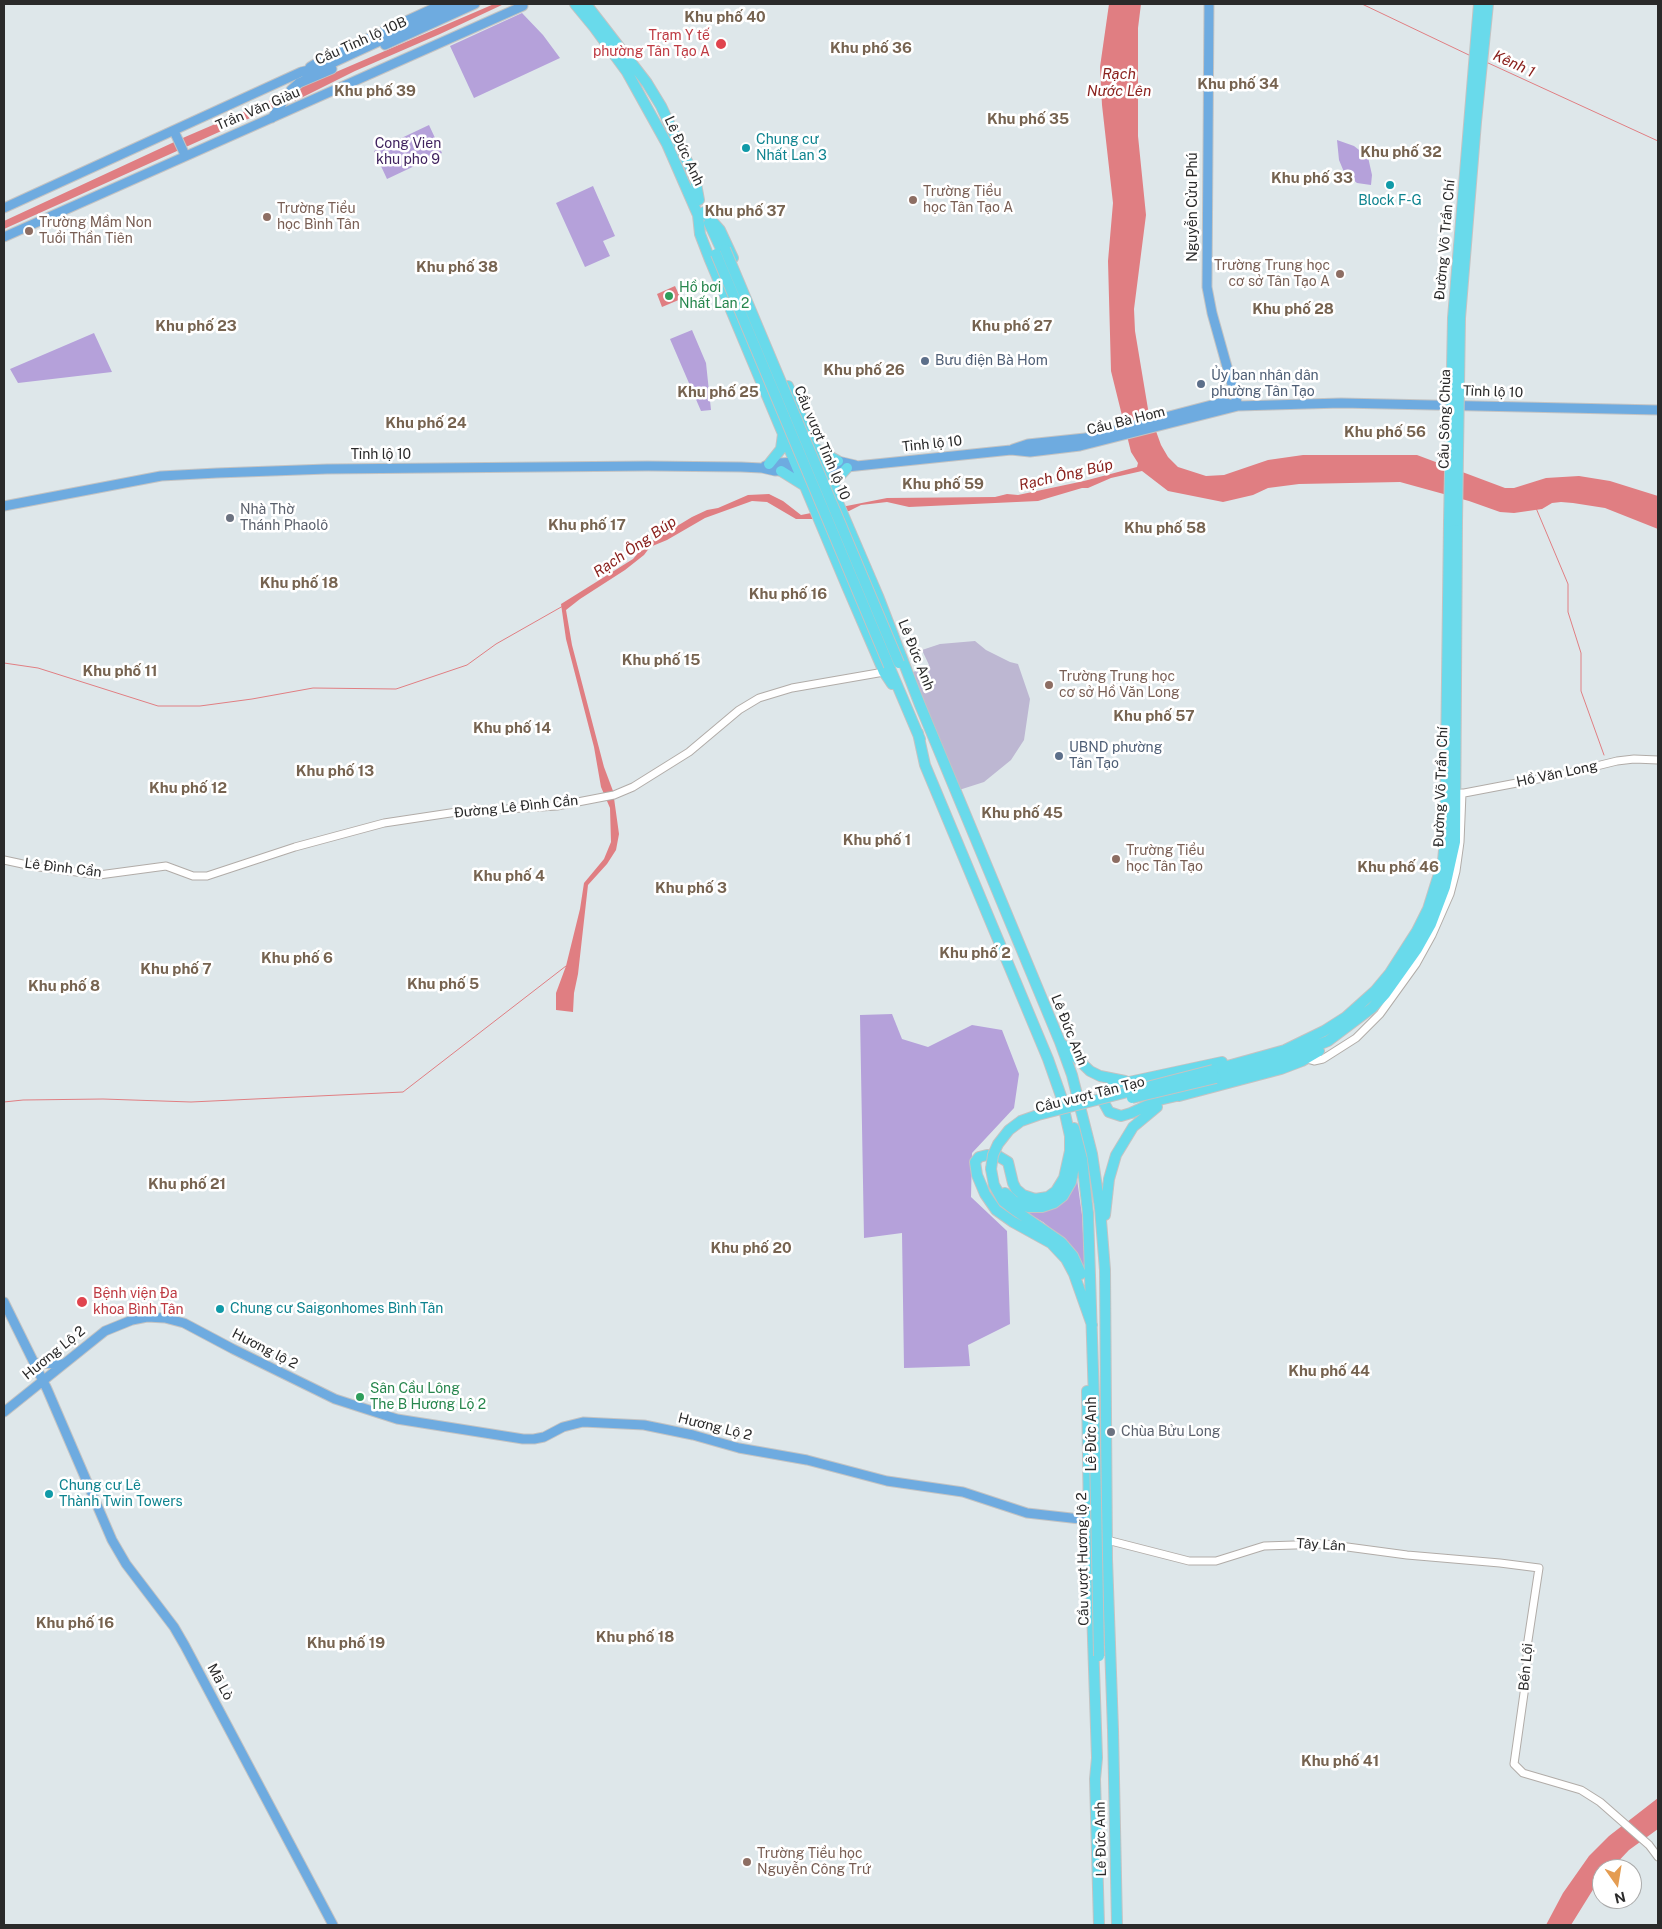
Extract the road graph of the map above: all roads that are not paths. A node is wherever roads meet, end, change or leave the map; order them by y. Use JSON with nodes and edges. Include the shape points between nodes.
{"nodes":[{"id":1,"x":443,"y":4,"type":"edge"},
{"id":2,"x":460,"y":4,"type":"edge"},
{"id":3,"x":475,"y":4,"type":"edge"},
{"id":4,"x":569,"y":4,"type":"edge"},
{"id":5,"x":575,"y":4,"type":"edge"},
{"id":6,"x":586,"y":4,"type":"edge"},
{"id":7,"x":1210,"y":4,"type":"edge"},
{"id":8,"x":1479,"y":4,"type":"edge"},
{"id":9,"x":1488,"y":4,"type":"edge"},
{"id":10,"x":523,"y":5,"type":"edge"},
{"id":11,"x":1480,"y":46,"type":"junction"},
{"id":12,"x":631,"y":70,"type":"junction"},
{"id":13,"x":303,"y":72,"type":"junction"},
{"id":14,"x":271,"y":118,"type":"junction"},
{"id":15,"x":174,"y":131,"type":"junction"},
{"id":16,"x":185,"y":155,"type":"junction"},
{"id":17,"x":4,"y":208,"type":"edge"},
{"id":18,"x":701,"y":213,"type":"junction"},
{"id":19,"x":4,"y":237,"type":"edge"},
{"id":20,"x":1456,"y":318,"type":"joint"},
{"id":21,"x":785,"y":380,"type":"junction"},
{"id":22,"x":764,"y":388,"type":"junction"},
{"id":23,"x":1225,"y":406,"type":"joint"},
{"id":24,"x":1238,"y":406,"type":"junction"},
{"id":25,"x":1658,"y":410,"type":"edge"},
{"id":26,"x":804,"y":421,"type":"junction"},
{"id":27,"x":783,"y":431,"type":"junction"},
{"id":28,"x":815,"y":448,"type":"junction"},
{"id":29,"x":1029,"y":448,"type":"joint"},
{"id":30,"x":838,"y":460,"type":"junction"},
{"id":31,"x":822,"y":465,"type":"junction"},
{"id":32,"x":766,"y":466,"type":"junction"},
{"id":33,"x":851,"y":466,"type":"junction"},
{"id":34,"x":798,"y":467,"type":"junction"},
{"id":35,"x":781,"y":471,"type":"junction"},
{"id":36,"x":832,"y":489,"type":"junction"},
{"id":37,"x":808,"y":491,"type":"junction"},
{"id":38,"x":4,"y":506,"type":"edge"},
{"id":39,"x":1453,"y":522,"type":"joint"},
{"id":40,"x":851,"y":534,"type":"junction"},
{"id":41,"x":828,"y":540,"type":"junction"},
{"id":42,"x":896,"y":672,"type":"junction"},
{"id":43,"x":918,"y":715,"type":"junction"},
{"id":44,"x":934,"y":737,"type":"junction"},
{"id":45,"x":1658,"y":760,"type":"edge"},
{"id":46,"x":1455,"y":795,"type":"junction"},
{"id":47,"x":295,"y":847,"type":"joint"},
{"id":48,"x":4,"y":860,"type":"edge"},
{"id":49,"x":1353,"y":1011,"type":"junction"},
{"id":50,"x":1328,"y":1041,"type":"junction"},
{"id":51,"x":1060,"y":1042,"type":"junction"},
{"id":52,"x":1050,"y":1058,"type":"junction"},
{"id":53,"x":1307,"y":1059,"type":"junction"},
{"id":54,"x":1215,"y":1074,"type":"junction"},
{"id":55,"x":1128,"y":1082,"type":"junction"},
{"id":56,"x":1185,"y":1094,"type":"junction"},
{"id":57,"x":1077,"y":1140,"type":"junction"},
{"id":58,"x":994,"y":1170,"type":"junction"},
{"id":59,"x":1064,"y":1178,"type":"junction"},
{"id":60,"x":1050,"y":1204,"type":"junction"},
{"id":61,"x":1102,"y":1233,"type":"junction"},
{"id":62,"x":1100,"y":1252,"type":"junction"},
{"id":63,"x":4,"y":1302,"type":"edge"},
{"id":64,"x":1090,"y":1305,"type":"junction"},
{"id":65,"x":184,"y":1323,"type":"joint"},
{"id":66,"x":1092,"y":1328,"type":"junction"},
{"id":67,"x":1096,"y":1354,"type":"junction"},
{"id":68,"x":34,"y":1363,"type":"junction"},
{"id":69,"x":63,"y":1364,"type":"junction"},
{"id":70,"x":42,"y":1380,"type":"junction"},
{"id":71,"x":335,"y":1399,"type":"joint"},
{"id":72,"x":1096,"y":1403,"type":"joint"},
{"id":73,"x":4,"y":1412,"type":"edge"},
{"id":74,"x":1089,"y":1498,"type":"junction"},
{"id":75,"x":1106,"y":1500,"type":"junction"},
{"id":76,"x":1088,"y":1520,"type":"junction"},
{"id":77,"x":1107,"y":1540,"type":"junction"},
{"id":78,"x":1090,"y":1558,"type":"junction"},
{"id":79,"x":1107,"y":1559,"type":"junction"},
{"id":80,"x":1539,"y":1568,"type":"joint"},
{"id":81,"x":1102,"y":1656,"type":"joint"},
{"id":82,"x":1108,"y":1736,"type":"junction"},
{"id":83,"x":1112,"y":1792,"type":"junction"},
{"id":84,"x":1658,"y":1857,"type":"edge"},
{"id":85,"x":333,"y":1925,"type":"edge"},
{"id":86,"x":1099,"y":1925,"type":"edge"},
{"id":87,"x":1106,"y":1925,"type":"edge"},
{"id":88,"x":1112,"y":1925,"type":"edge"},
{"id":89,"x":1117,"y":1925,"type":"edge"}],
"edges":[{"from":1,"to":13,"type":"main road","name":"Trần Văn Giàu","via":[[323,59]]},
{"from":2,"to":13,"type":"main road","name":"Cầu Tỉnh lộ 10B","via":[[334,62]]},
{"from":3,"to":14,"type":"main road","name":"Cầu Tỉnh lộ 10B","via":[[299,83]]},
{"from":4,"to":12,"type":"highway","name":"Lê Đức Anh","via":[[614,61]]},
{"from":5,"to":12,"type":"highway","name":"Lê Đức Anh"},
{"from":6,"to":12,"type":"highway","name":"Lê Đức Anh"},
{"from":7,"to":24,"type":"main road","name":"Nguyễn Cửu Phú","via":[[1207,288]]},
{"from":8,"to":11,"type":"highway"},
{"from":9,"to":11,"type":"highway"},
{"from":10,"to":14,"type":"main road","name":"Trần Văn Giàu"},
{"from":11,"to":20,"type":"highway","name":"Đường Võ Trần Chí"},
{"from":12,"to":18,"type":"highway","name":"Lê Đức Anh"},
{"from":12,"to":18,"type":"highway","name":"Lê Đức Anh","via":[[699,200]]},
{"from":13,"to":15,"type":"main road","name":"Trần Văn Giàu"},
{"from":14,"to":16,"type":"main road","name":"Trần Văn Giàu"},
{"from":15,"to":16,"type":"main road"},
{"from":15,"to":17,"type":"main road","name":"Trần Văn Giàu"},
{"from":16,"to":19,"type":"main road","name":"Trần Văn Giàu"},
{"from":18,"to":21,"type":"highway","name":"Lê Đức Anh","via":[[727,242]]},
{"from":18,"to":22,"type":"highway","name":"Lê Đức Anh","via":[[702,242]]},
{"from":18,"to":42,"type":"highway","name":"Cầu vượt Tỉnh lộ 10","bridge":true},
{"from":20,"to":39,"type":"highway","name":"Cầu Sông Chùa","bridge":true},
{"from":21,"to":22,"type":"highway","via":[[775,389]]},
{"from":21,"to":26,"type":"highway","name":"Lê Đức Anh"},
{"from":22,"to":27,"type":"highway","name":"Lê Đức Anh"},
{"from":23,"to":24,"type":"main road","name":"Tỉnh lộ 10"},
{"from":23,"to":29,"type":"main road","name":"Cầu Bà Hom"},
{"from":24,"to":25,"type":"main road","name":"Tỉnh lộ 10","via":[[1337,403]]},
{"from":26,"to":27,"type":"highway","via":[[793,431]]},
{"from":26,"to":28,"type":"highway","name":"Lê Đức Anh"},
{"from":27,"to":32,"type":"highway","via":[[781,449]]},
{"from":27,"to":34,"type":"highway","name":"Lê Đức Anh"},
{"from":28,"to":30,"type":"highway"},
{"from":28,"to":31,"type":"highway","name":"Lê Đức Anh"},
{"from":29,"to":33,"type":"main road","name":"Tỉnh lộ 10"},
{"from":30,"to":31,"type":"main road","name":"Tỉnh lộ 10"},
{"from":30,"to":33,"type":"main road","name":"Tỉnh lộ 10"},
{"from":31,"to":33,"type":"main road","name":"Tỉnh lộ 10"},
{"from":31,"to":34,"type":"main road","name":"Tỉnh lộ 10"},
{"from":31,"to":36,"type":"highway","name":"Lê Đức Anh"},
{"from":32,"to":34,"type":"main road","name":"Tỉnh lộ 10"},
{"from":32,"to":35,"type":"main road","name":"Tỉnh lộ 10"},
{"from":32,"to":38,"type":"main road","name":"Tỉnh lộ 10","via":[[354,469],[178,474]]},
{"from":33,"to":36,"type":"highway","via":[[840,474]]},
{"from":34,"to":35,"type":"main road","name":"Tỉnh lộ 10"},
{"from":34,"to":37,"type":"highway","name":"Lê Đức Anh"},
{"from":35,"to":37,"type":"highway"},
{"from":36,"to":37,"type":"highway"},
{"from":36,"to":40,"type":"highway","name":"Lê Đức Anh"},
{"from":37,"to":41,"type":"highway","name":"Lê Đức Anh"},
{"from":39,"to":46,"type":"highway","name":"Đường Võ Trần Chí"},
{"from":40,"to":41,"type":"highway","via":[[843,533]]},
{"from":40,"to":42,"type":"highway","name":"Lê Đức Anh"},
{"from":41,"to":42,"type":"highway","name":"Lê Đức Anh"},
{"from":42,"to":43,"type":"highway","name":"Lê Đức Anh"},
{"from":42,"to":44,"type":"highway","name":"Lê Đức Anh"},
{"from":42,"to":47,"type":"street","name":"Đường Lê Đình Cẩn","via":[[799,687],[759,698],[739,710],[689,752],[640,783],[614,795],[549,806],[457,812],[398,820]]},
{"from":42,"to":52,"type":"highway","name":"Lê Đức Anh","via":[[918,733],[928,773]]},
{"from":43,"to":44,"type":"highway"},
{"from":43,"to":62,"type":"highway","name":"Lê Đức Anh","via":[[1067,1076],[1088,1152]]},
{"from":44,"to":51,"type":"highway","name":"Lê Đức Anh"},
{"from":45,"to":46,"type":"street","name":"Hồ Văn Long","via":[[1617,761]]},
{"from":46,"to":49,"type":"highway","name":"Đường Võ Trần Chí","via":[[1443,861],[1428,909],[1390,973],[1375,992]]},
{"from":46,"to":50,"type":"highway","name":"Đường Võ Trần Chí","via":[[1455,842],[1445,887],[1431,924],[1417,950],[1372,1008]]},
{"from":46,"to":53,"type":"street","via":[[1460,842],[1456,871],[1450,894],[1416,964],[1380,1014],[1356,1038],[1323,1060],[1314,1062]]},
{"from":47,"to":48,"type":"street","name":"Lê Đình Cẩn","via":[[207,876],[193,876],[166,866],[100,875]]},
{"from":49,"to":54,"type":"highway","name":"Đường Võ Trần Chí","via":[[1298,1044]]},
{"from":49,"to":55,"type":"highway","via":[[1264,1051]]},
{"from":50,"to":53,"type":"highway"},
{"from":50,"to":54,"type":"highway","name":"Đường Võ Trần Chí","via":[[1283,1060]]},
{"from":51,"to":55,"type":"highway","via":[[1090,1071]]},
{"from":51,"to":61,"type":"highway","name":"Lê Đức Anh","via":[[1092,1154]]},
{"from":52,"to":57,"type":"highway","name":"Lê Đức Anh","via":[[1066,1098]]},
{"from":52,"to":59,"type":"highway","name":"Lê Đức Anh","via":[[1070,1136]]},
{"from":53,"to":56,"type":"highway"},
{"from":54,"to":58,"type":"highway","bridge":true,"via":[[1021,1121],[1008,1130],[998,1144],[994,1152]]},
{"from":55,"to":56,"type":"highway","via":[[1104,1093],[1105,1107],[1111,1114],[1126,1115],[1159,1100]]},
{"from":56,"to":61,"type":"highway","via":[[1146,1115],[1120,1146],[1109,1179]]},
{"from":57,"to":60,"type":"highway","via":[[1072,1182],[1063,1196]]},
{"from":57,"to":64,"type":"highway","name":"Lê Đức Anh","via":[[1088,1213]]},
{"from":58,"to":60,"type":"highway","via":[[1004,1191],[1014,1201],[1033,1208]]},
{"from":58,"to":64,"type":"highway","via":[[994,1185],[1003,1201],[1052,1234],[1069,1251],[1080,1272]]},
{"from":59,"to":60,"type":"highway","via":[[1062,1190]]},
{"from":59,"to":66,"type":"highway","name":"Lê Đức Anh","via":[[1052,1195],[1035,1199],[1016,1189],[1006,1160],[987,1154],[975,1162],[980,1184],[996,1210],[1051,1243],[1066,1259]]},
{"from":61,"to":62,"type":"highway"},
{"from":62,"to":67,"type":"highway","name":"Lê Đức Anh"},
{"from":62,"to":75,"type":"highway","name":"Lê Đức Anh"},
{"from":63,"to":68,"type":"main road","name":"Mã Lò"},
{"from":64,"to":66,"type":"highway","name":"Lê Đức Anh"},
{"from":65,"to":69,"type":"main road","name":"Hương Lộ 2","via":[[148,1317],[120,1324],[105,1331]]},
{"from":65,"to":71,"type":"main road","name":"Hương lộ 2"},
{"from":66,"to":67,"type":"highway","name":"Lê Đức Anh"},
{"from":66,"to":74,"type":"highway","name":"Lê Đức Anh","via":[[1086,1346]]},
{"from":67,"to":72,"type":"highway","name":"Lê Đức Anh"},
{"from":68,"to":69,"type":"main road"},
{"from":68,"to":70,"type":"main road","name":"Mã Lò"},
{"from":69,"to":70,"type":"main road","name":"Hương Lộ 2"},
{"from":70,"to":73,"type":"main road","name":"Hương Lộ 2"},
{"from":70,"to":85,"type":"main road","name":"Mã Lò","via":[[112,1540],[185,1646]]},
{"from":71,"to":76,"type":"main road","name":"Hương Lộ 2","via":[[396,1419],[523,1439],[534,1439],[583,1422],[644,1425],[739,1448],[807,1460],[880,1480],[963,1492],[1027,1512]]},
{"from":72,"to":81,"type":"highway","name":"Cầu vượt Hương lộ 2"},
{"from":74,"to":75,"type":"highway","via":[[1095,1508],[1103,1506]]},
{"from":74,"to":76,"type":"highway","name":"Lê Đức Anh"},
{"from":75,"to":77,"type":"highway","name":"Lê Đức Anh"},
{"from":76,"to":77,"type":"highway"},
{"from":76,"to":78,"type":"highway","name":"Lê Đức Anh"},
{"from":77,"to":79,"type":"highway","name":"Lê Đức Anh"},
{"from":77,"to":80,"type":"street","name":"Tây Lân","via":[[1188,1561],[1216,1561],[1264,1546],[1325,1544]]},
{"from":78,"to":79,"type":"highway","via":[[1099,1552]]},
{"from":78,"to":86,"type":"highway","name":"Lê Đức Anh"},
{"from":79,"to":82,"type":"highway","name":"Lê Đức Anh"},
{"from":80,"to":84,"type":"street","name":"Bến Lội","via":[[1527,1646],[1527,1672],[1515,1766],[1523,1773],[1581,1790],[1600,1802]]},
{"from":81,"to":82,"type":"highway","name":"Lê Đức Anh"},
{"from":82,"to":83,"type":"highway","name":"Lê Đức Anh"},
{"from":82,"to":83,"type":"highway","name":"Lê Đức Anh"},
{"from":82,"to":87,"type":"highway","name":"Lê Đức Anh"},
{"from":83,"to":88,"type":"highway","name":"Lê Đức Anh"},
{"from":83,"to":89,"type":"highway","name":"Lê Đức Anh"}]}
